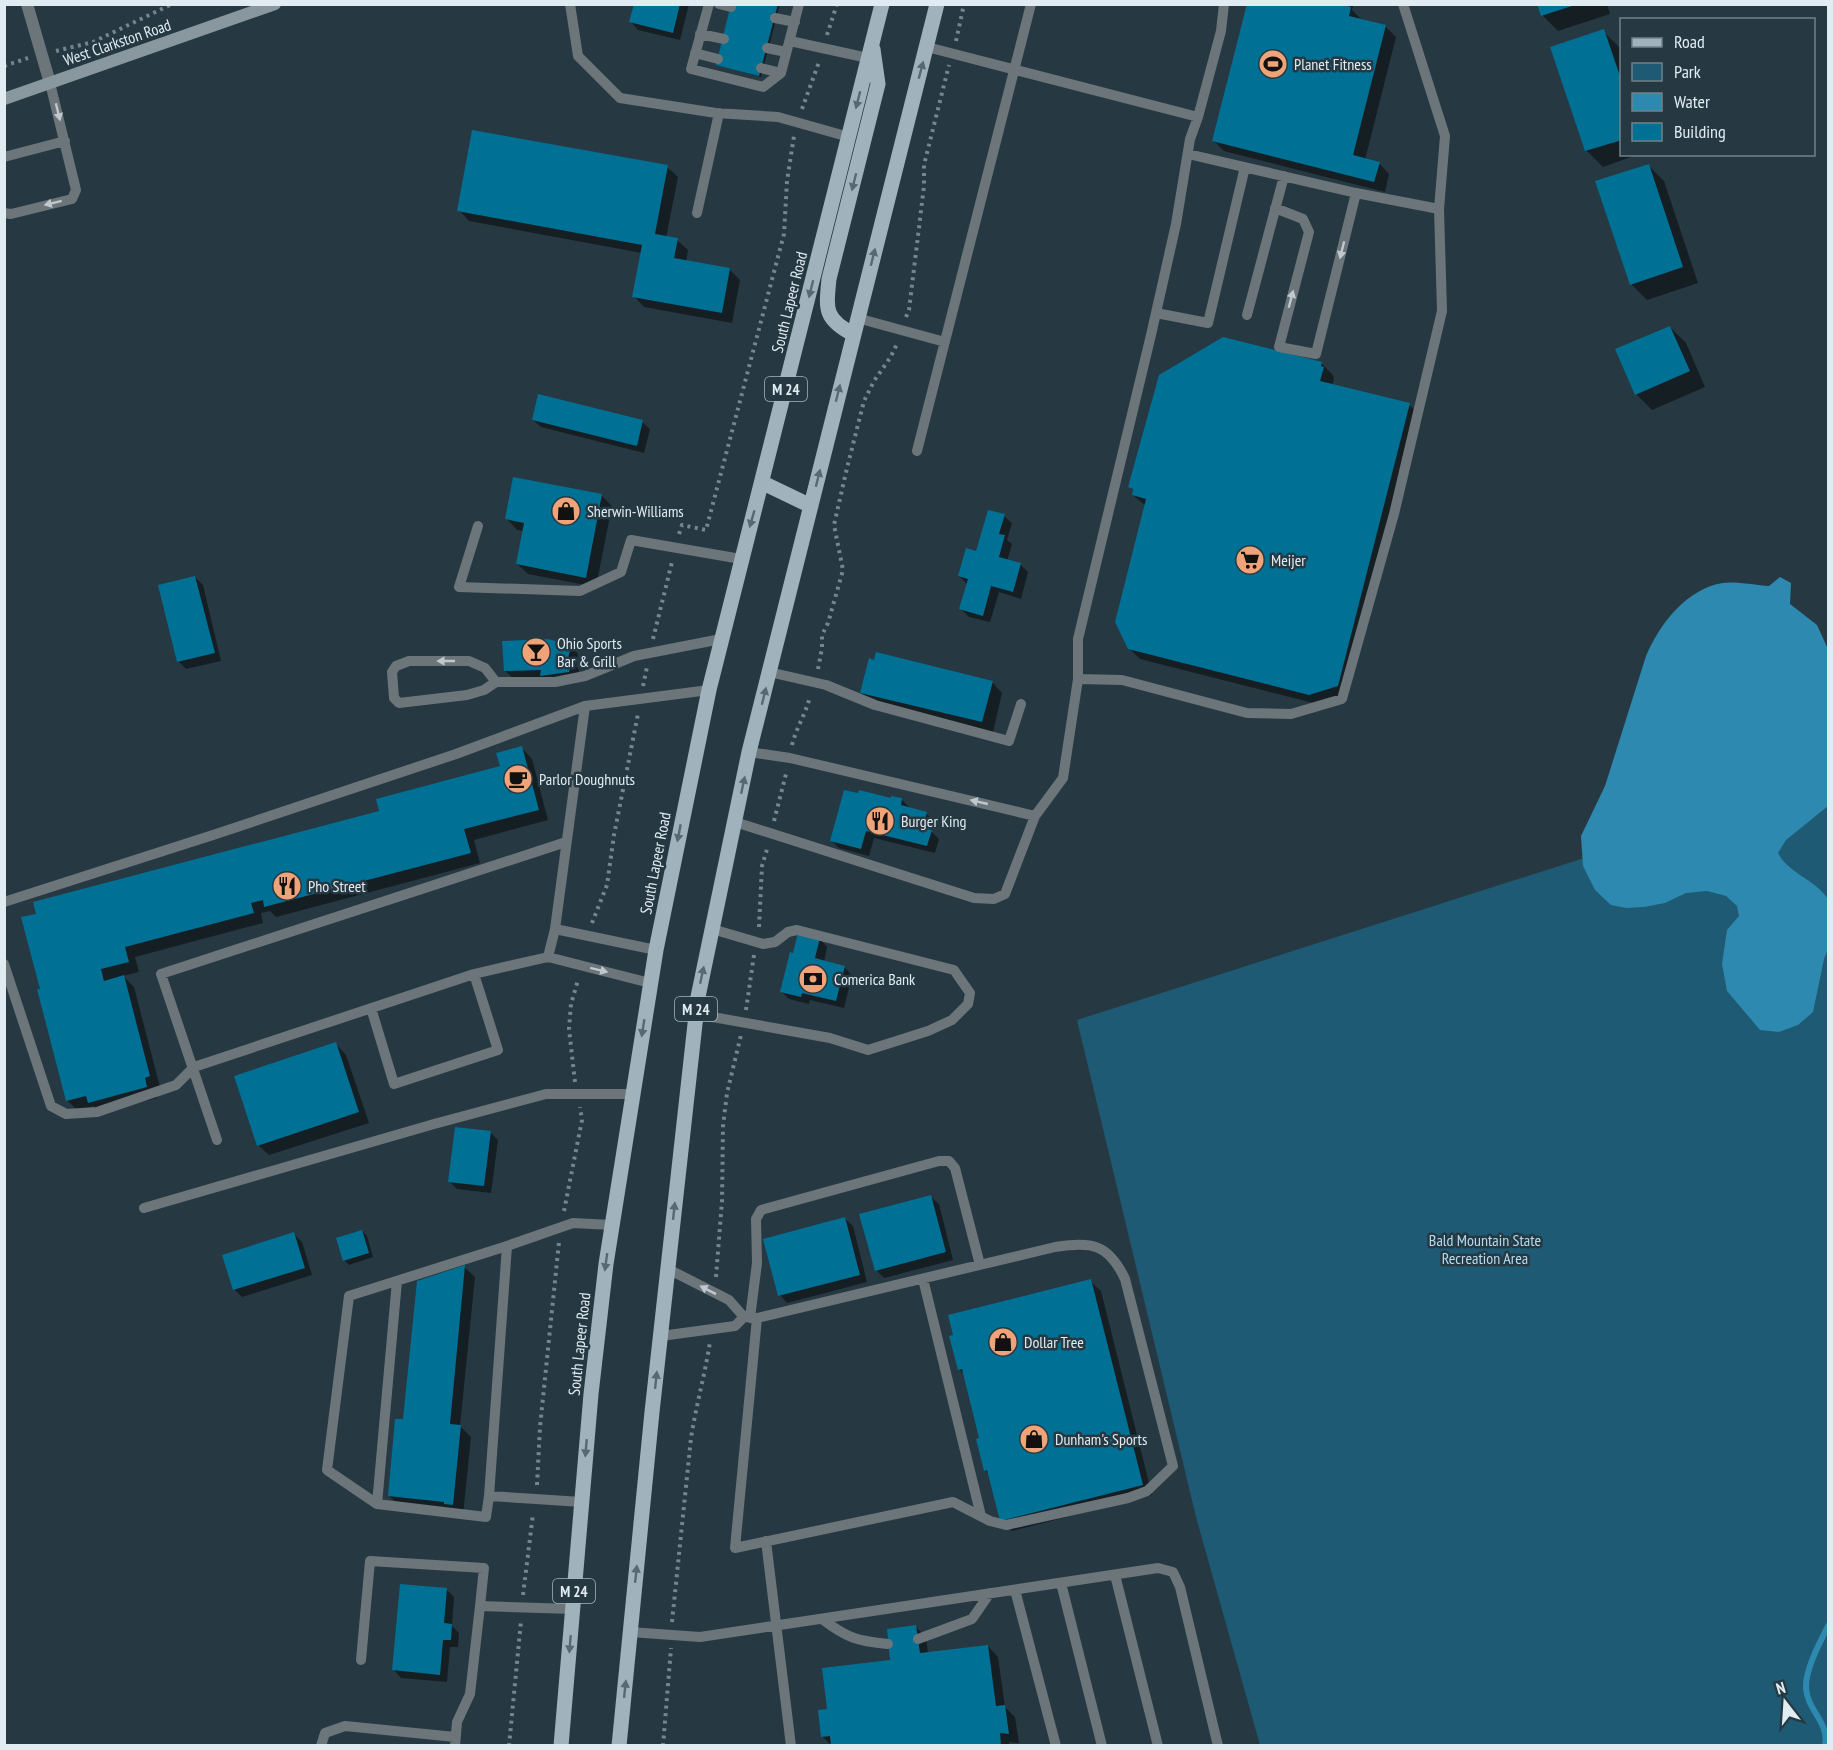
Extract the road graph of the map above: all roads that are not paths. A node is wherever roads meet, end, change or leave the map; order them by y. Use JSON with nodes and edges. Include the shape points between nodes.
{"nodes":[{"id":1,"x":27,"y":4,"type":"edge"},
{"id":2,"x":274,"y":4,"type":"edge"},
{"id":3,"x":570,"y":4,"type":"edge"},
{"id":4,"x":709,"y":4,"type":"edge"},
{"id":5,"x":719,"y":4,"type":"edge"},
{"id":6,"x":800,"y":4,"type":"edge"},
{"id":7,"x":882,"y":4,"type":"edge"},
{"id":8,"x":937,"y":4,"type":"edge"},
{"id":9,"x":1031,"y":4,"type":"edge"},
{"id":10,"x":1224,"y":4,"type":"edge"},
{"id":11,"x":1403,"y":4,"type":"edge"},
{"id":12,"x":731,"y":7,"type":"dead end"},
{"id":13,"x":775,"y":18,"type":"dead end"},
{"id":14,"x":795,"y":22,"type":"junction"},
{"id":15,"x":700,"y":34,"type":"junction"},
{"id":16,"x":724,"y":39,"type":"dead end"},
{"id":17,"x":788,"y":47,"type":"junction"},
{"id":18,"x":927,"y":47,"type":"junction"},
{"id":19,"x":767,"y":48,"type":"dead end"},
{"id":20,"x":870,"y":50,"type":"junction"},
{"id":21,"x":695,"y":53,"type":"junction"},
{"id":22,"x":718,"y":59,"type":"dead end"},
{"id":23,"x":762,"y":68,"type":"dead end"},
{"id":24,"x":1013,"y":69,"type":"junction"},
{"id":25,"x":781,"y":73,"type":"junction"},
{"id":26,"x":51,"y":82,"type":"junction"},
{"id":27,"x":4,"y":99,"type":"edge"},
{"id":28,"x":719,"y":113,"type":"junction"},
{"id":29,"x":1198,"y":117,"type":"junction"},
{"id":30,"x":849,"y":137,"type":"junction"},
{"id":31,"x":65,"y":141,"type":"junction"},
{"id":32,"x":1188,"y":154,"type":"junction"},
{"id":33,"x":4,"y":157,"type":"edge"},
{"id":34,"x":1245,"y":167,"type":"junction"},
{"id":35,"x":1284,"y":176,"type":"junction"},
{"id":36,"x":1356,"y":193,"type":"junction"},
{"id":37,"x":1275,"y":208,"type":"junction"},
{"id":38,"x":1439,"y":209,"type":"junction"},
{"id":39,"x":4,"y":213,"type":"edge"},
{"id":40,"x":697,"y":213,"type":"dead end"},
{"id":41,"x":1156,"y":313,"type":"junction"},
{"id":42,"x":1246,"y":315,"type":"dead end"},
{"id":43,"x":857,"y":318,"type":"junction"},
{"id":44,"x":853,"y":334,"type":"junction"},
{"id":45,"x":945,"y":342,"type":"junction"},
{"id":46,"x":917,"y":451,"type":"dead end"},
{"id":47,"x":762,"y":483,"type":"junction"},
{"id":48,"x":811,"y":506,"type":"junction"},
{"id":49,"x":478,"y":526,"type":"dead end"},
{"id":50,"x":741,"y":559,"type":"junction"},
{"id":51,"x":721,"y":639,"type":"junction"},
{"id":52,"x":770,"y":672,"type":"junction"},
{"id":53,"x":1078,"y":679,"type":"junction"},
{"id":54,"x":496,"y":682,"type":"junction"},
{"id":55,"x":709,"y":690,"type":"junction"},
{"id":56,"x":1021,"y":704,"type":"dead end"},
{"id":57,"x":585,"y":706,"type":"junction"},
{"id":58,"x":750,"y":752,"type":"junction"},
{"id":59,"x":1035,"y":816,"type":"junction"},
{"id":60,"x":735,"y":822,"type":"junction"},
{"id":61,"x":566,"y":842,"type":"junction"},
{"id":62,"x":4,"y":902,"type":"edge"},
{"id":63,"x":555,"y":929,"type":"junction"},
{"id":64,"x":712,"y":929,"type":"junction"},
{"id":65,"x":656,"y":950,"type":"junction"},
{"id":66,"x":548,"y":957,"type":"junction"},
{"id":67,"x":4,"y":964,"type":"edge"},
{"id":68,"x":474,"y":974,"type":"junction"},
{"id":69,"x":650,"y":983,"type":"junction"},
{"id":70,"x":371,"y":1008,"type":"junction"},
{"id":71,"x":696,"y":1014,"type":"junction"},
{"id":72,"x":194,"y":1067,"type":"junction"},
{"id":73,"x":633,"y":1094,"type":"junction"},
{"id":74,"x":217,"y":1140,"type":"dead end"},
{"id":75,"x":144,"y":1208,"type":"dead end"},
{"id":76,"x":612,"y":1225,"type":"junction"},
{"id":77,"x":507,"y":1246,"type":"junction"},
{"id":78,"x":980,"y":1265,"type":"junction"},
{"id":79,"x":668,"y":1269,"type":"junction"},
{"id":80,"x":923,"y":1279,"type":"junction"},
{"id":81,"x":397,"y":1281,"type":"junction"},
{"id":82,"x":751,"y":1318,"type":"junction"},
{"id":83,"x":661,"y":1336,"type":"junction"},
{"id":84,"x":489,"y":1496,"type":"junction"},
{"id":85,"x":582,"y":1502,"type":"junction"},
{"id":86,"x":377,"y":1504,"type":"junction"},
{"id":87,"x":981,"y":1516,"type":"junction"},
{"id":88,"x":766,"y":1541,"type":"junction"},
{"id":89,"x":1115,"y":1575,"type":"junction"},
{"id":90,"x":1061,"y":1583,"type":"junction"},
{"id":91,"x":1015,"y":1590,"type":"junction"},
{"id":92,"x":990,"y":1593,"type":"junction"},
{"id":93,"x":480,"y":1606,"type":"junction"},
{"id":94,"x":573,"y":1609,"type":"junction"},
{"id":95,"x":822,"y":1619,"type":"junction"},
{"id":96,"x":777,"y":1626,"type":"junction"},
{"id":97,"x":630,"y":1632,"type":"junction"},
{"id":98,"x":918,"y":1639,"type":"dead end"},
{"id":99,"x":888,"y":1644,"type":"dead end"},
{"id":100,"x":361,"y":1660,"type":"dead end"},
{"id":101,"x":455,"y":1741,"type":"edge"},
{"id":102,"x":321,"y":1746,"type":"edge"},
{"id":103,"x":561,"y":1746,"type":"edge"},
{"id":104,"x":619,"y":1746,"type":"edge"},
{"id":105,"x":791,"y":1746,"type":"edge"},
{"id":106,"x":1056,"y":1746,"type":"edge"},
{"id":107,"x":1102,"y":1746,"type":"edge"},
{"id":108,"x":1158,"y":1746,"type":"edge"},
{"id":109,"x":1218,"y":1746,"type":"edge"}],
"edges":[{"from":1,"to":26,"type":"street"},
{"from":2,"to":26,"type":"main road","name":"West Clarkston Road"},
{"from":3,"to":28,"type":"lane","via":[[578,56],[620,98]]},
{"from":4,"to":15,"type":"lane"},
{"from":5,"to":12,"type":"lane"},
{"from":6,"to":14,"type":"lane"},
{"from":7,"to":20,"type":"main road","name":"South Lapeer Road","number":"M 24"},
{"from":8,"to":18,"type":"main road","number":"M 24"},
{"from":9,"to":24,"type":"lane"},
{"from":10,"to":29,"type":"lane","via":[[1221,31]]},
{"from":11,"to":38,"type":"lane","via":[[1445,136]]},
{"from":13,"to":14,"type":"lane"},
{"from":14,"to":17,"type":"lane"},
{"from":15,"to":16,"type":"lane"},
{"from":15,"to":21,"type":"lane"},
{"from":17,"to":19,"type":"lane"},
{"from":17,"to":20,"type":"lane"},
{"from":17,"to":25,"type":"lane"},
{"from":18,"to":24,"type":"lane"},
{"from":43,"to":18,"type":"main road","number":"M 24","one_way":true},
{"from":20,"to":30,"type":"main road","name":"South Lapeer Road","number":"M 24","one_way":true},
{"from":20,"to":44,"type":"main road","one_way":true,"via":[[879,84],[827,298],[836,325]]},
{"from":21,"to":22,"type":"lane"},
{"from":21,"to":25,"type":"lane","via":[[691,69],[763,87]]},
{"from":23,"to":25,"type":"lane"},
{"from":24,"to":29,"type":"lane"},
{"from":24,"to":45,"type":"lane"},
{"from":26,"to":27,"type":"main road","name":"West Clarkston Road"},
{"from":26,"to":31,"type":"lane","one_way":true},
{"from":28,"to":30,"type":"lane","via":[[778,117]]},
{"from":28,"to":40,"type":"lane"},
{"from":29,"to":32,"type":"lane"},
{"from":30,"to":47,"type":"main road","name":"South Lapeer Road","number":"M 24","one_way":true},
{"from":31,"to":33,"type":"lane"},
{"from":31,"to":39,"type":"lane","one_way":true,"via":[[76,182],[72,199]]},
{"from":32,"to":34,"type":"lane"},
{"from":32,"to":41,"type":"lane"},
{"from":34,"to":35,"type":"lane"},
{"from":34,"to":41,"type":"lane","via":[[1208,323]]},
{"from":35,"to":36,"type":"lane"},
{"from":35,"to":37,"type":"lane"},
{"from":36,"to":37,"type":"lane","one_way":true,"via":[[1316,354],[1279,346],[1309,232],[1303,219]]},
{"from":36,"to":38,"type":"lane"},
{"from":37,"to":42,"type":"lane"},
{"from":38,"to":53,"type":"lane","via":[[1442,311],[1394,514],[1342,699],[1291,714],[1248,714],[1122,680]]},
{"from":41,"to":53,"type":"lane","via":[[1078,639]]},
{"from":43,"to":44,"type":"main road","number":"M 24"},
{"from":43,"to":45,"type":"lane"},
{"from":48,"to":44,"type":"main road","number":"M 24","one_way":true},
{"from":45,"to":46,"type":"lane"},
{"from":47,"to":48,"type":"main road"},
{"from":47,"to":50,"type":"main road","name":"South Lapeer Road","number":"M 24","one_way":true},
{"from":48,"to":52,"type":"main road","number":"M 24"},
{"from":49,"to":50,"type":"lane","via":[[459,587],[580,591],[621,572],[631,540]]},
{"from":50,"to":51,"type":"main road","name":"South Lapeer Road","number":"M 24"},
{"from":51,"to":54,"type":"lane","via":[[649,653],[585,676],[555,682]]},
{"from":51,"to":55,"type":"main road","name":"South Lapeer Road","number":"M 24"},
{"from":52,"to":56,"type":"lane","via":[[1009,741]]},
{"from":58,"to":52,"type":"main road","number":"M 24","one_way":true},
{"from":53,"to":59,"type":"lane","via":[[1063,778]]},
{"from":54,"to":54,"type":"lane","one_way":true,"via":[[485,668],[469,661],[410,661],[396,666],[392,672],[394,698],[399,703],[467,695]]},
{"from":55,"to":57,"type":"lane"},
{"from":55,"to":65,"type":"main road","name":"South Lapeer Road","number":"M 24","one_way":true},
{"from":57,"to":61,"type":"lane"},
{"from":57,"to":62,"type":"lane","via":[[445,758]]},
{"from":59,"to":58,"type":"lane","one_way":true},
{"from":60,"to":58,"type":"main road","number":"M 24","one_way":true},
{"from":59,"to":60,"type":"lane","via":[[1005,894],[994,899],[974,897]]},
{"from":60,"to":64,"type":"main road","number":"M 24"},
{"from":61,"to":63,"type":"lane"},
{"from":61,"to":72,"type":"lane","via":[[161,974]]},
{"from":63,"to":65,"type":"lane"},
{"from":63,"to":66,"type":"lane"},
{"from":71,"to":64,"type":"main road","number":"M 24","one_way":true},
{"from":64,"to":71,"type":"lane","via":[[763,944],[797,930],[954,970],[970,993],[968,1004],[952,1020],[868,1050],[830,1038]]},
{"from":65,"to":69,"type":"main road","name":"South Lapeer Road","number":"M 24"},
{"from":66,"to":68,"type":"lane"},
{"from":66,"to":69,"type":"lane","one_way":true},
{"from":67,"to":72,"type":"lane","via":[[48,1099],[57,1111],[97,1112],[176,1085]]},
{"from":68,"to":70,"type":"lane"},
{"from":68,"to":70,"type":"lane","via":[[498,1050],[394,1084]]},
{"from":69,"to":73,"type":"main road","name":"South Lapeer Road","number":"M 24","one_way":true},
{"from":70,"to":72,"type":"lane"},
{"from":79,"to":71,"type":"main road","number":"M 24","one_way":true},
{"from":72,"to":74,"type":"lane"},
{"from":73,"to":75,"type":"lane","via":[[546,1094]]},
{"from":73,"to":76,"type":"main road","name":"South Lapeer Road","number":"M 24"},
{"from":76,"to":77,"type":"lane","via":[[573,1223]]},
{"from":76,"to":85,"type":"main road","name":"South Lapeer Road","number":"M 24","one_way":true},
{"from":77,"to":81,"type":"lane"},
{"from":77,"to":84,"type":"lane"},
{"from":78,"to":80,"type":"lane"},
{"from":78,"to":82,"type":"lane","via":[[955,1168],[949,1161],[939,1161],[761,1210],[756,1219],[757,1263]]},
{"from":78,"to":87,"type":"lane","via":[[1076,1244],[1097,1246],[1116,1260],[1125,1279],[1173,1466],[1147,1491],[1128,1498],[1006,1525]]},
{"from":82,"to":79,"type":"lane","one_way":true,"via":[[729,1300]]},
{"from":79,"to":83,"type":"main road","number":"M 24"},
{"from":80,"to":82,"type":"lane"},
{"from":80,"to":87,"type":"lane"},
{"from":81,"to":86,"type":"lane"},
{"from":81,"to":86,"type":"lane","via":[[349,1296],[327,1470]]},
{"from":82,"to":83,"type":"lane","via":[[735,1326]]},
{"from":82,"to":88,"type":"lane","via":[[735,1548]]},
{"from":97,"to":83,"type":"main road","number":"M 24","one_way":true},
{"from":84,"to":85,"type":"lane"},
{"from":84,"to":86,"type":"lane","via":[[486,1516]]},
{"from":85,"to":94,"type":"main road","name":"South Lapeer Road","number":"M 24"},
{"from":87,"to":88,"type":"lane","via":[[953,1502]]},
{"from":88,"to":96,"type":"lane"},
{"from":89,"to":90,"type":"lane"},
{"from":89,"to":108,"type":"lane"},
{"from":89,"to":109,"type":"lane","via":[[1158,1568],[1173,1572],[1180,1587]]},
{"from":90,"to":91,"type":"lane"},
{"from":90,"to":107,"type":"lane"},
{"from":91,"to":92,"type":"lane"},
{"from":91,"to":106,"type":"lane"},
{"from":92,"to":95,"type":"lane"},
{"from":92,"to":98,"type":"lane","via":[[972,1619]]},
{"from":93,"to":94,"type":"lane"},
{"from":93,"to":100,"type":"lane","via":[[484,1568],[370,1561]]},
{"from":93,"to":101,"type":"lane","via":[[470,1694],[457,1722]]},
{"from":94,"to":103,"type":"main road","name":"South Lapeer Road","number":"M 24","one_way":true},
{"from":95,"to":96,"type":"lane"},
{"from":95,"to":99,"type":"lane","via":[[839,1633],[859,1641]]},
{"from":96,"to":97,"type":"lane","via":[[700,1637]]},
{"from":96,"to":105,"type":"lane"},
{"from":104,"to":97,"type":"main road","number":"M 24","one_way":true},
{"from":101,"to":102,"type":"lane","via":[[345,1726],[325,1733]]}]}
